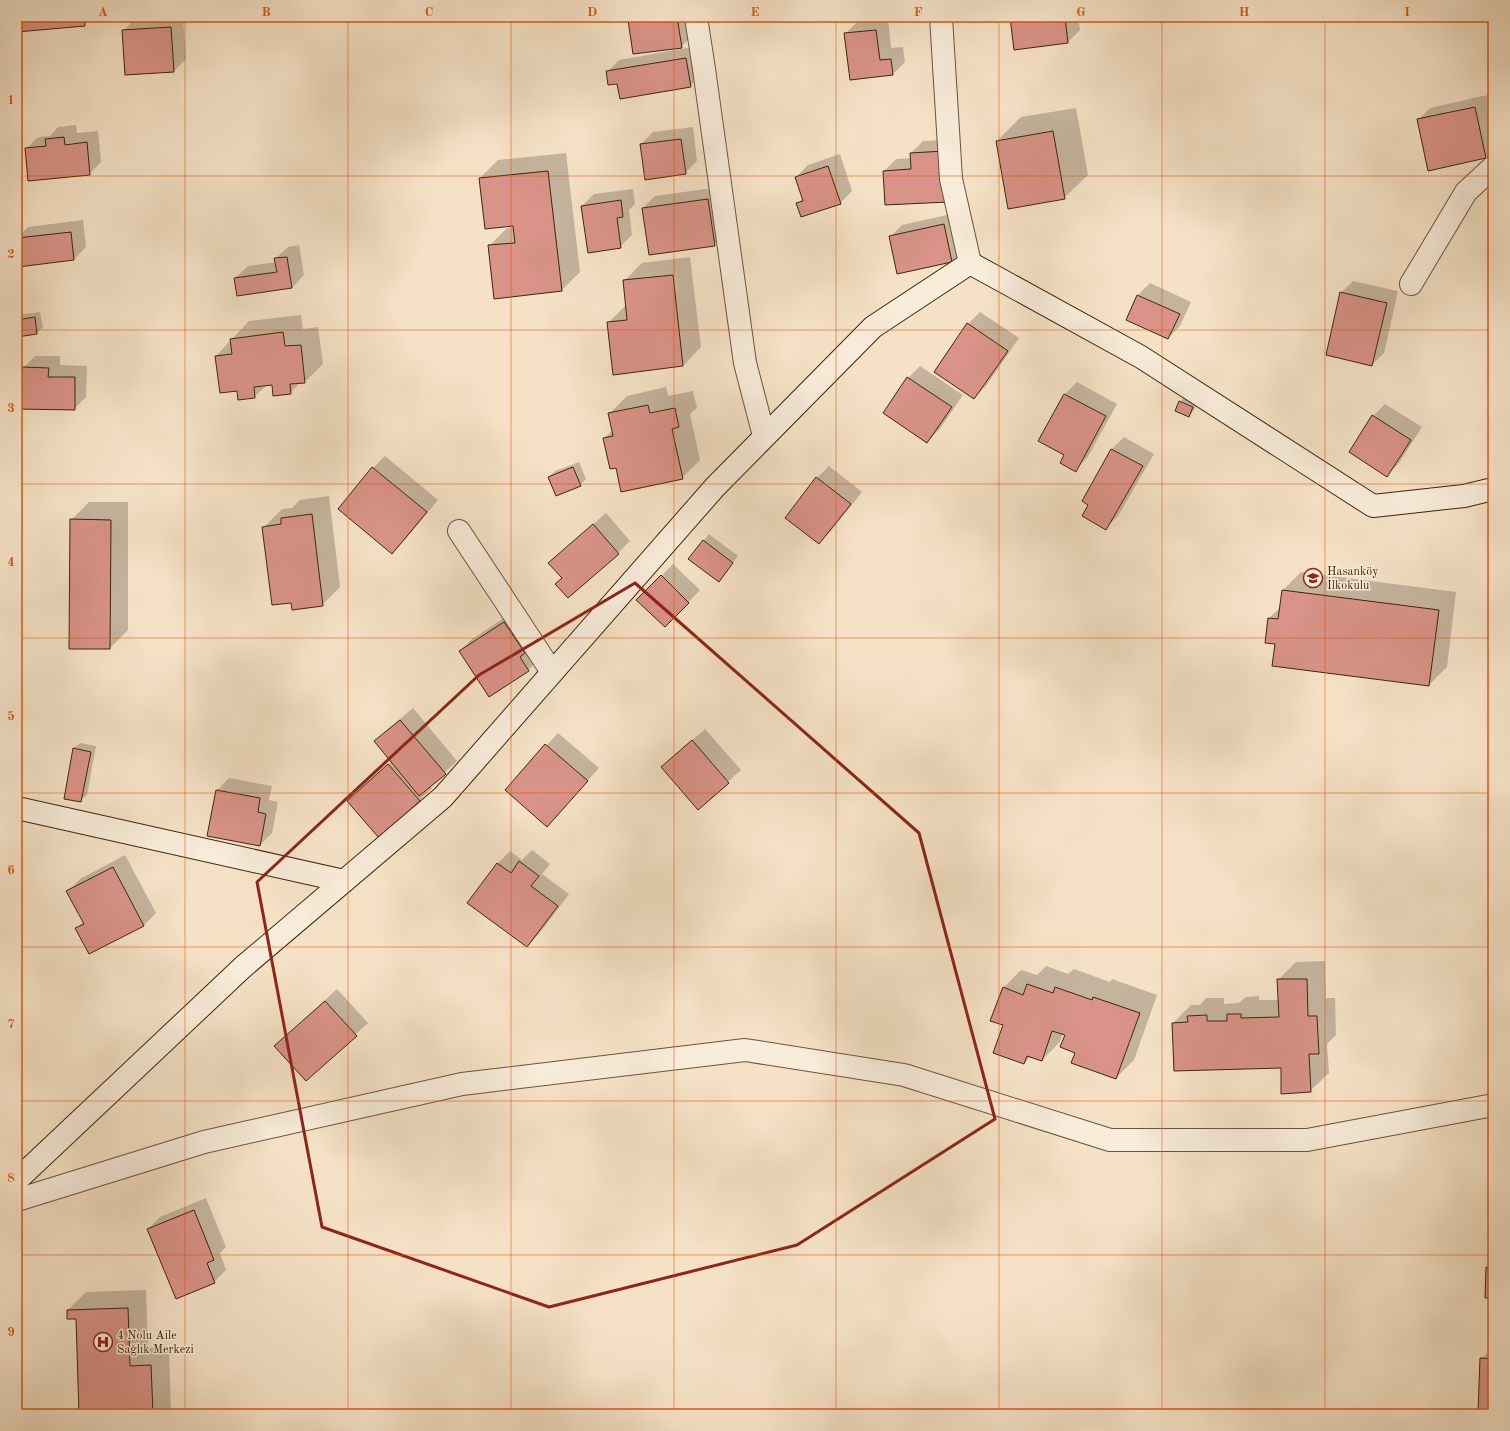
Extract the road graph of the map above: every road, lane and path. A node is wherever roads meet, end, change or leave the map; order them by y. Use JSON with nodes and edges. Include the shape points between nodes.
{"nodes":[{"id":1,"x":696,"y":17,"type":"edge"},
{"id":2,"x":941,"y":17,"type":"edge"},
{"id":3,"x":1493,"y":167,"type":"edge"},
{"id":4,"x":970,"y":263,"type":"junction"},
{"id":5,"x":1411,"y":284,"type":"dead end"},
{"id":6,"x":764,"y":436,"type":"junction"},
{"id":7,"x":1493,"y":489,"type":"edge"},
{"id":8,"x":459,"y":531,"type":"dead end"},
{"id":9,"x":552,"y":672,"type":"junction"},
{"id":10,"x":17,"y":808,"type":"edge"},
{"id":11,"x":344,"y":881,"type":"junction"},
{"id":12,"x":1493,"y":1107,"type":"edge"},
{"id":13,"x":17,"y":1180,"type":"edge"},
{"id":14,"x":17,"y":1200,"type":"edge"}],
"edges":[{"from":1,"to":6,"type":"street","via":[[745,364]]},
{"from":2,"to":4,"type":"street","via":[[952,179]]},
{"from":3,"to":5,"type":"street","via":[[1466,192]]},
{"from":4,"to":6,"type":"street","via":[[873,327]]},
{"from":4,"to":7,"type":"street","via":[[1141,356],[1373,506],[1464,496]]},
{"from":6,"to":9,"type":"street","via":[[715,487]]},
{"from":8,"to":9,"type":"street"},
{"from":9,"to":11,"type":"street","via":[[443,797]]},
{"from":10,"to":11,"type":"street"},
{"from":11,"to":13,"type":"street","via":[[244,967]]},
{"from":12,"to":14,"type":"street","via":[[1306,1140],[1110,1140],[904,1074],[745,1050],[462,1084],[204,1142]]}]}
